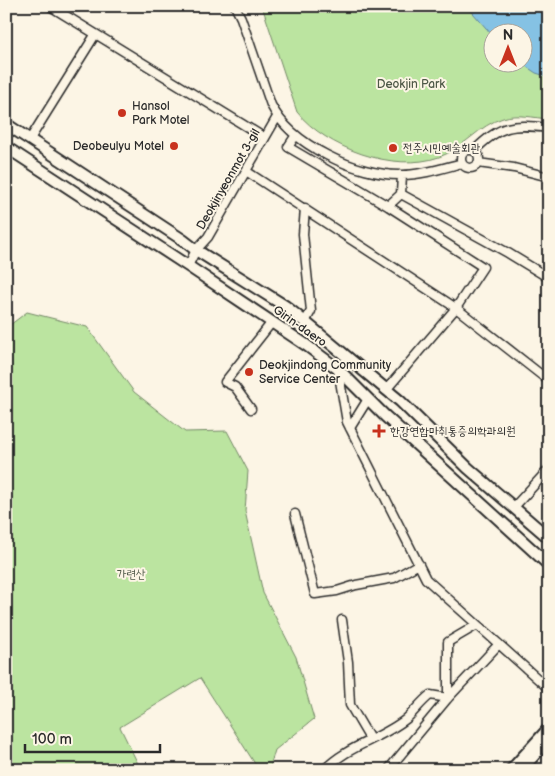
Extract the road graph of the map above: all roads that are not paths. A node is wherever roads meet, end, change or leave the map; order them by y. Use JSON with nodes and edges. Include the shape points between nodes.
{"nodes":[{"id":1,"x":50,"y":6,"type":"edge"},
{"id":2,"x":235,"y":6,"type":"edge"},
{"id":3,"x":95,"y":35,"type":"junction"},
{"id":4,"x":277,"y":117,"type":"junction"},
{"id":5,"x":6,"y":124,"type":"edge"},
{"id":6,"x":549,"y":128,"type":"edge"},
{"id":7,"x":296,"y":135,"type":"junction"},
{"id":8,"x":265,"y":138,"type":"junction"},
{"id":9,"x":30,"y":139,"type":"junction"},
{"id":10,"x":6,"y":147,"type":"edge"},
{"id":11,"x":474,"y":151,"type":"junction"},
{"id":12,"x":462,"y":163,"type":"junction"},
{"id":13,"x":478,"y":163,"type":"junction"},
{"id":14,"x":246,"y":171,"type":"junction"},
{"id":15,"x":402,"y":175,"type":"junction"},
{"id":16,"x":549,"y":177,"type":"edge"},
{"id":17,"x":401,"y":194,"type":"junction"},
{"id":18,"x":388,"y":206,"type":"junction"},
{"id":19,"x":305,"y":208,"type":"junction"},
{"id":20,"x":196,"y":250,"type":"junction"},
{"id":21,"x":188,"y":266,"type":"junction"},
{"id":22,"x":549,"y":278,"type":"edge"},
{"id":23,"x":456,"y":308,"type":"junction"},
{"id":24,"x":272,"y":322,"type":"junction"},
{"id":25,"x":305,"y":322,"type":"junction"},
{"id":26,"x":338,"y":369,"type":"junction"},
{"id":27,"x":549,"y":381,"type":"edge"},
{"id":28,"x":386,"y":390,"type":"junction"},
{"id":29,"x":368,"y":399,"type":"junction"},
{"id":30,"x":251,"y":409,"type":"dead end"},
{"id":31,"x":350,"y":428,"type":"junction"},
{"id":32,"x":549,"y":469,"type":"edge"},
{"id":33,"x":514,"y":508,"type":"junction"},
{"id":34,"x":295,"y":514,"type":"dead end"},
{"id":35,"x":549,"y":538,"type":"edge"},
{"id":36,"x":419,"y":564,"type":"junction"},
{"id":37,"x":549,"y":565,"type":"edge"},
{"id":38,"x":342,"y":620,"type":"dead end"},
{"id":39,"x":476,"y":625,"type":"junction"},
{"id":40,"x":499,"y":644,"type":"junction"},
{"id":41,"x":549,"y":688,"type":"edge"},
{"id":42,"x":448,"y":698,"type":"junction"},
{"id":43,"x":549,"y":728,"type":"edge"},
{"id":44,"x":370,"y":739,"type":"junction"},
{"id":45,"x":549,"y":739,"type":"edge"},
{"id":46,"x":324,"y":770,"type":"edge"},
{"id":47,"x":388,"y":770,"type":"edge"},
{"id":48,"x":511,"y":770,"type":"edge"},
{"id":49,"x":521,"y":770,"type":"edge"}],
"edges":[{"from":1,"to":3,"type":"street"},
{"from":2,"to":4,"type":"street"},
{"from":3,"to":8,"type":"street"},
{"from":3,"to":9,"type":"street"},
{"from":4,"to":7,"type":"street"},
{"from":4,"to":8,"type":"street","name":"Deokjinyeonmot 3-gil"},
{"from":5,"to":9,"type":"street","name":"Girin-daero"},
{"from":6,"to":11,"type":"street","via":[[512,126],[501,129]]},
{"from":7,"to":15,"type":"street","via":[[332,157],[361,169]]},
{"from":7,"to":18,"type":"street","via":[[288,147]]},
{"from":8,"to":14,"type":"street","name":"Deokjinyeonmot 3-gil"},
{"from":9,"to":20,"type":"street","name":"Girin-daero"},
{"from":10,"to":21,"type":"street","name":"Girin-daero"},
{"from":11,"to":12,"type":"street","via":[[464,153]]},
{"from":11,"to":13,"type":"street","via":[[479,157]]},
{"from":12,"to":13,"type":"street","via":[[469,168]]},
{"from":12,"to":15,"type":"street","via":[[440,170]]},
{"from":13,"to":16,"type":"street"},
{"from":14,"to":19,"type":"street"},
{"from":14,"to":20,"type":"street","name":"Deokjinyeonmot 3-gil","via":[[208,237]]},
{"from":15,"to":17,"type":"street"},
{"from":17,"to":18,"type":"street"},
{"from":17,"to":22,"type":"street"},
{"from":18,"to":23,"type":"street","via":[[484,267]]},
{"from":19,"to":23,"type":"street"},
{"from":19,"to":25,"type":"street","via":[[302,234],[311,311]]},
{"from":20,"to":21,"type":"street","name":"Deokjinyeonmot 3-gil"},
{"from":20,"to":25,"type":"street","name":"Girin-daero"},
{"from":21,"to":24,"type":"street","name":"Girin-daero"},
{"from":23,"to":27,"type":"street"},
{"from":23,"to":28,"type":"street"},
{"from":24,"to":26,"type":"street","name":"Girin-daero"},
{"from":24,"to":30,"type":"street","via":[[225,382],[235,386]]},
{"from":25,"to":28,"type":"street","name":"Girin-daero"},
{"from":26,"to":29,"type":"street","name":"Girin-daero"},
{"from":26,"to":31,"type":"street"},
{"from":28,"to":33,"type":"street","name":"Girin-daero"},
{"from":29,"to":31,"type":"street"},
{"from":29,"to":37,"type":"street","name":"Girin-daero"},
{"from":31,"to":36,"type":"street"},
{"from":32,"to":33,"type":"street"},
{"from":33,"to":35,"type":"street","name":"Girin-daero"},
{"from":34,"to":36,"type":"street","via":[[315,594],[394,578]]},
{"from":36,"to":39,"type":"street","via":[[426,579]]},
{"from":38,"to":44,"type":"street","via":[[350,705]]},
{"from":39,"to":40,"type":"street"},
{"from":39,"to":42,"type":"street","via":[[448,642]]},
{"from":40,"to":41,"type":"street"},
{"from":40,"to":42,"type":"street"},
{"from":42,"to":44,"type":"street","via":[[430,695],[406,719]]},
{"from":42,"to":47,"type":"street"},
{"from":43,"to":48,"type":"street"},
{"from":44,"to":46,"type":"street"},
{"from":45,"to":49,"type":"street"}]}
